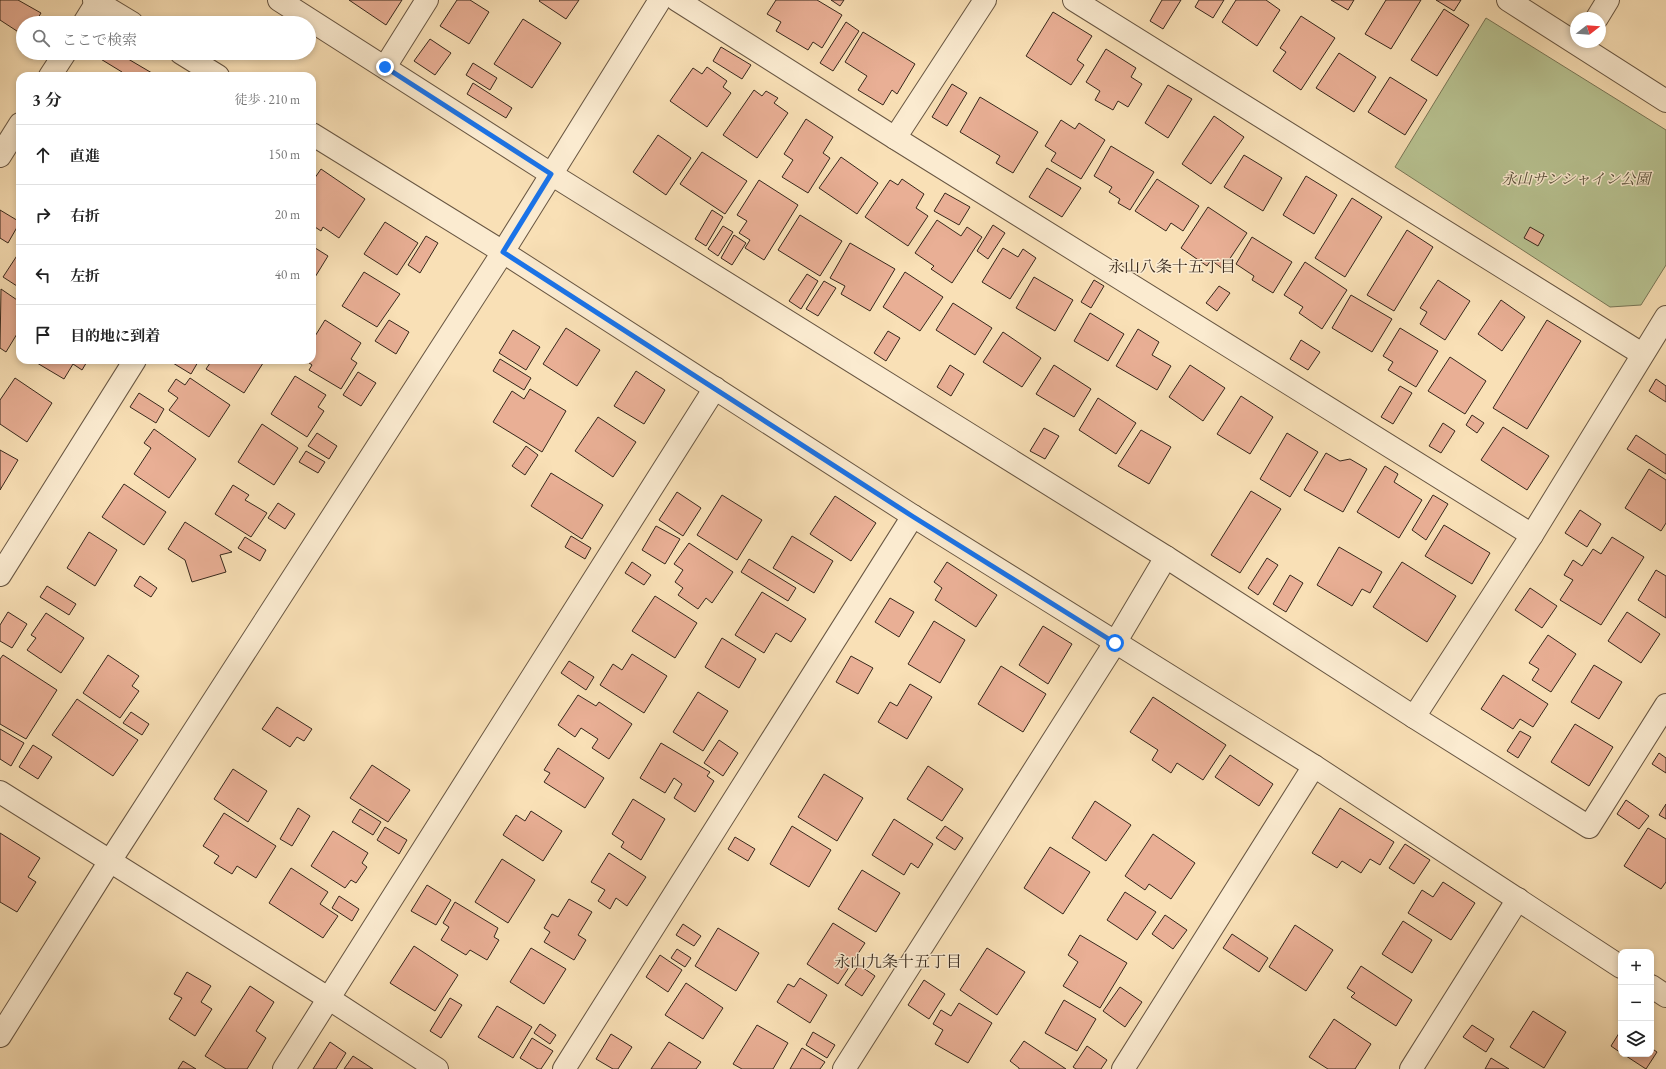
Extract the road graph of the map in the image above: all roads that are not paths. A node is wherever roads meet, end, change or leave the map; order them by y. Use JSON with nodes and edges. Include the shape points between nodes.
{"nodes":[{"id":1,"x":279,"y":0,"type":"edge"},
{"id":2,"x":427,"y":0,"type":"edge"},
{"id":3,"x":660,"y":0,"type":"edge"},
{"id":4,"x":677,"y":0,"type":"edge"},
{"id":5,"x":985,"y":0,"type":"edge"},
{"id":6,"x":1074,"y":0,"type":"edge"},
{"id":7,"x":1508,"y":0,"type":"edge"},
{"id":8,"x":1608,"y":0,"type":"edge"},
{"id":9,"x":96,"y":1,"type":"edge"},
{"id":10,"x":1601,"y":12,"type":"edge"},
{"id":11,"x":88,"y":16,"type":"edge"},
{"id":12,"x":121,"y":16,"type":"edge"},
{"id":13,"x":304,"y":16,"type":"edge"},
{"id":14,"x":316,"y":23,"type":"edge"},
{"id":15,"x":1570,"y":37,"type":"edge"},
{"id":16,"x":1587,"y":48,"type":"edge"},
{"id":17,"x":60,"y":60,"type":"edge"},
{"id":18,"x":192,"y":60,"type":"edge"},
{"id":19,"x":385,"y":67,"type":"junction"},
{"id":20,"x":53,"y":72,"type":"edge"},
{"id":21,"x":212,"y":72,"type":"edge"},
{"id":22,"x":1666,"y":101,"type":"edge"},
{"id":23,"x":16,"y":130,"type":"edge"},
{"id":24,"x":316,"y":136,"type":"edge"},
{"id":25,"x":896,"y":138,"type":"junction"},
{"id":26,"x":0,"y":156,"type":"edge"},
{"id":27,"x":551,"y":174,"type":"junction"},
{"id":28,"x":503,"y":252,"type":"junction"},
{"id":29,"x":1666,"y":317,"type":"edge"},
{"id":30,"x":1642,"y":354,"type":"junction"},
{"id":31,"x":132,"y":364,"type":"edge"},
{"id":32,"x":716,"y":388,"type":"junction"},
{"id":33,"x":912,"y":516,"type":"junction"},
{"id":34,"x":1532,"y":535,"type":"junction"},
{"id":35,"x":1166,"y":557,"type":"junction"},
{"id":36,"x":0,"y":575,"type":"edge"},
{"id":37,"x":1115,"y":643,"type":"junction"},
{"id":38,"x":1666,"y":705,"type":"edge"},
{"id":39,"x":1414,"y":717,"type":"junction"},
{"id":40,"x":1314,"y":766,"type":"junction"},
{"id":41,"x":0,"y":792,"type":"edge"},
{"id":42,"x":110,"y":861,"type":"junction"},
{"id":43,"x":1518,"y":899,"type":"junction"},
{"id":44,"x":1618,"y":965,"type":"edge"},
{"id":45,"x":1654,"y":988,"type":"edge"},
{"id":46,"x":1666,"y":996,"type":"edge"},
{"id":47,"x":328,"y":998,"type":"junction"},
{"id":48,"x":0,"y":1036,"type":"edge"},
{"id":49,"x":284,"y":1069,"type":"edge"},
{"id":50,"x":437,"y":1069,"type":"edge"},
{"id":51,"x":564,"y":1069,"type":"edge"},
{"id":52,"x":844,"y":1069,"type":"edge"},
{"id":53,"x":1123,"y":1069,"type":"edge"},
{"id":54,"x":1411,"y":1069,"type":"edge"}],
"edges":[{"from":1,"to":13,"type":"street"},
{"from":2,"to":19,"type":"street"},
{"from":3,"to":27,"type":"street"},
{"from":4,"to":25,"type":"street"},
{"from":5,"to":25,"type":"street"},
{"from":6,"to":30,"type":"street"},
{"from":7,"to":15,"type":"street"},
{"from":8,"to":10,"type":"street"},
{"from":9,"to":11,"type":"street"},
{"from":9,"to":12,"type":"street"},
{"from":14,"to":19,"type":"street"},
{"from":16,"to":22,"type":"street"},
{"from":17,"to":20,"type":"street"},
{"from":18,"to":21,"type":"street"},
{"from":19,"to":27,"type":"street"},
{"from":23,"to":26,"type":"street"},
{"from":24,"to":28,"type":"street"},
{"from":25,"to":34,"type":"street"},
{"from":27,"to":28,"type":"street"},
{"from":27,"to":35,"type":"street"},
{"from":28,"to":32,"type":"street"},
{"from":28,"to":42,"type":"street"},
{"from":29,"to":30,"type":"street"},
{"from":30,"to":34,"type":"street"},
{"from":31,"to":36,"type":"street"},
{"from":32,"to":33,"type":"street"},
{"from":32,"to":47,"type":"street"},
{"from":33,"to":37,"type":"street"},
{"from":33,"to":51,"type":"street"},
{"from":34,"to":39,"type":"street"},
{"from":35,"to":37,"type":"street"},
{"from":35,"to":39,"type":"street"},
{"from":37,"to":40,"type":"street"},
{"from":37,"to":52,"type":"street"},
{"from":38,"to":39,"type":"street","via":[[1589,827]]},
{"from":40,"to":43,"type":"street"},
{"from":40,"to":53,"type":"street"},
{"from":41,"to":42,"type":"street"},
{"from":42,"to":47,"type":"street"},
{"from":42,"to":48,"type":"street"},
{"from":43,"to":44,"type":"street"},
{"from":43,"to":54,"type":"street"},
{"from":45,"to":46,"type":"street"},
{"from":47,"to":49,"type":"street"},
{"from":47,"to":50,"type":"street"}]}
